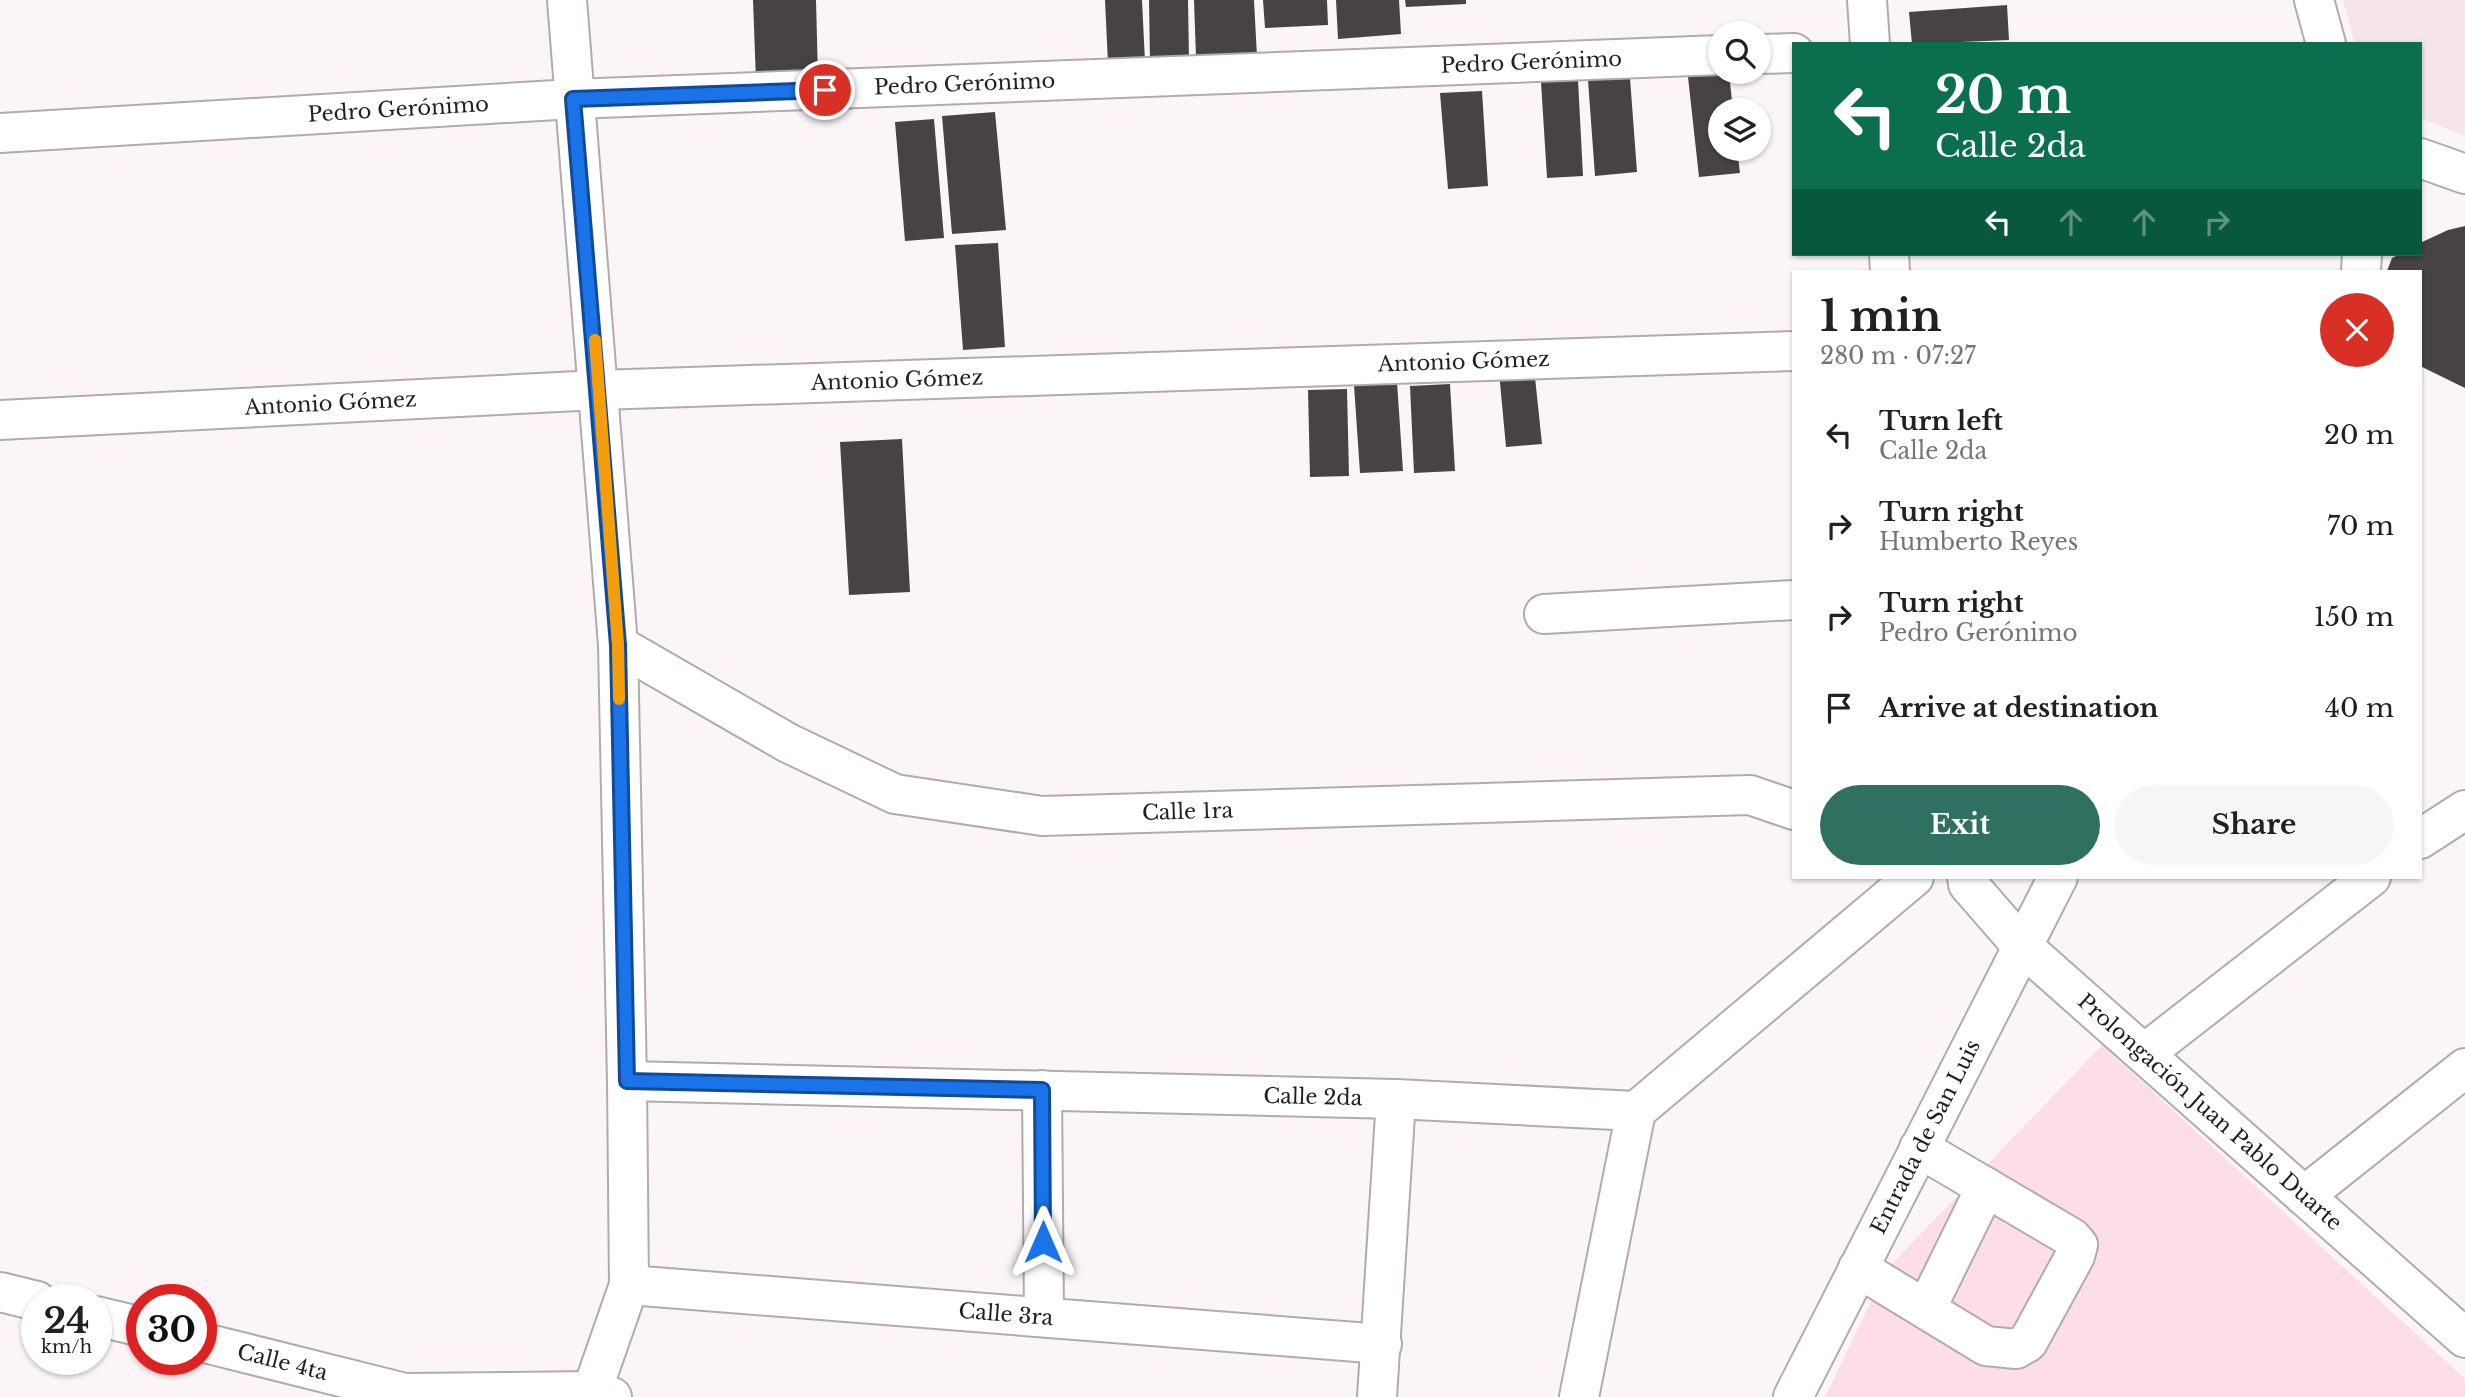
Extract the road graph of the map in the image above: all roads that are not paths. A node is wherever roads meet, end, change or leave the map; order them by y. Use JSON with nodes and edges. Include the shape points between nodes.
{"nodes":[{"id":1,"x":567,"y":0,"type":"edge"},
{"id":2,"x":1867,"y":0,"type":"edge"},
{"id":3,"x":2314,"y":0,"type":"edge"},
{"id":4,"x":1870,"y":42,"type":"edge"},
{"id":5,"x":2325,"y":42,"type":"edge"},
{"id":6,"x":1792,"y":52,"type":"edge"},
{"id":7,"x":1771,"y":53,"type":"edge"},
{"id":8,"x":1708,"y":55,"type":"edge"},
{"id":9,"x":573,"y":99,"type":"junction"},
{"id":10,"x":0,"y":133,"type":"edge"},
{"id":11,"x":2422,"y":159,"type":"edge"},
{"id":12,"x":2465,"y":174,"type":"edge"},
{"id":13,"x":1792,"y":351,"type":"edge"},
{"id":14,"x":599,"y":390,"type":"junction"},
{"id":15,"x":0,"y":420,"type":"edge"},
{"id":16,"x":1792,"y":600,"type":"edge"},
{"id":17,"x":1544,"y":614,"type":"dead end"},
{"id":18,"x":618,"y":645,"type":"junction"},
{"id":19,"x":1792,"y":809,"type":"edge"},
{"id":20,"x":2465,"y":810,"type":"edge"},
{"id":21,"x":2422,"y":838,"type":"edge"},
{"id":22,"x":1914,"y":879,"type":"edge"},
{"id":23,"x":2057,"y":879,"type":"edge"},
{"id":24,"x":2368,"y":879,"type":"edge"},
{"id":25,"x":1967,"y":880,"type":"edge"},
{"id":26,"x":2021,"y":945,"type":"junction"},
{"id":27,"x":2145,"y":1054,"type":"junction"},
{"id":28,"x":2465,"y":1068,"type":"edge"},
{"id":29,"x":627,"y":1081,"type":"junction"},
{"id":30,"x":1042,"y":1090,"type":"junction"},
{"id":31,"x":1396,"y":1099,"type":"junction"},
{"id":32,"x":1636,"y":1111,"type":"junction"},
{"id":33,"x":1919,"y":1148,"type":"junction"},
{"id":34,"x":1986,"y":1187,"type":"junction"},
{"id":35,"x":2304,"y":1196,"type":"junction"},
{"id":36,"x":1858,"y":1268,"type":"junction"},
{"id":37,"x":629,"y":1285,"type":"junction"},
{"id":38,"x":0,"y":1292,"type":"edge"},
{"id":39,"x":21,"y":1297,"type":"edge"},
{"id":40,"x":1926,"y":1309,"type":"junction"},
{"id":41,"x":1044,"y":1317,"type":"junction"},
{"id":42,"x":2465,"y":1338,"type":"edge"},
{"id":43,"x":1382,"y":1344,"type":"junction"},
{"id":44,"x":217,"y":1346,"type":"edge"},
{"id":45,"x":602,"y":1394,"type":"edge"},
{"id":46,"x":404,"y":1395,"type":"edge"},
{"id":47,"x":1377,"y":1397,"type":"edge"},
{"id":48,"x":1579,"y":1397,"type":"edge"},
{"id":49,"x":1793,"y":1397,"type":"edge"}],
"edges":[{"from":1,"to":9,"type":"street"},
{"from":2,"to":4,"type":"street"},
{"from":3,"to":5,"type":"street"},
{"from":6,"to":7,"type":"street"},
{"from":8,"to":9,"type":"street","name":"Pedro Gerónimo"},
{"from":9,"to":10,"type":"street","name":"Pedro Gerónimo"},
{"from":9,"to":14,"type":"street"},
{"from":11,"to":12,"type":"street"},
{"from":13,"to":14,"type":"street","name":"Antonio Gómez"},
{"from":14,"to":15,"type":"street","name":"Antonio Gómez"},
{"from":14,"to":18,"type":"street"},
{"from":16,"to":17,"type":"street"},
{"from":18,"to":19,"type":"street","name":"Calle 1ra","via":[[788,743],[895,794],[1042,816],[1750,795]]},
{"from":18,"to":29,"type":"street"},
{"from":20,"to":21,"type":"street"},
{"from":22,"to":32,"type":"street"},
{"from":23,"to":26,"type":"street","name":"Entrada de San Luis"},
{"from":24,"to":27,"type":"street"},
{"from":25,"to":26,"type":"street","name":"Prolongación Juan Pablo Duarte"},
{"from":26,"to":27,"type":"street","name":"Prolongación Juan Pablo Duarte"},
{"from":26,"to":33,"type":"street","name":"Entrada de San Luis"},
{"from":27,"to":35,"type":"street","name":"Prolongación Juan Pablo Duarte"},
{"from":28,"to":35,"type":"street"},
{"from":29,"to":30,"type":"street","name":"Calle 2da"},
{"from":29,"to":37,"type":"street"},
{"from":30,"to":31,"type":"street","name":"Calle 2da"},
{"from":30,"to":41,"type":"street"},
{"from":31,"to":32,"type":"street","name":"Calle 2da"},
{"from":31,"to":43,"type":"street"},
{"from":32,"to":48,"type":"street"},
{"from":33,"to":34,"type":"street"},
{"from":33,"to":36,"type":"street","name":"Entrada de San Luis"},
{"from":34,"to":40,"type":"street"},
{"from":34,"to":40,"type":"street","via":[[2072,1238],[2078,1245],[2075,1256],[2028,1342],[2016,1349],[1986,1346]]},
{"from":35,"to":42,"type":"street","name":"Prolongación Juan Pablo Duarte"},
{"from":36,"to":40,"type":"street"},
{"from":36,"to":49,"type":"street","name":"Entrada de San Luis"},
{"from":37,"to":41,"type":"street","name":"Calle 3ra"},
{"from":37,"to":45,"type":"street"},
{"from":38,"to":39,"type":"street"},
{"from":41,"to":43,"type":"street","name":"Calle 3ra"},
{"from":43,"to":47,"type":"street"},
{"from":44,"to":46,"type":"street","name":"Calle 4ta"},
{"from":45,"to":46,"type":"street","name":"Calle 4ta"}]}
